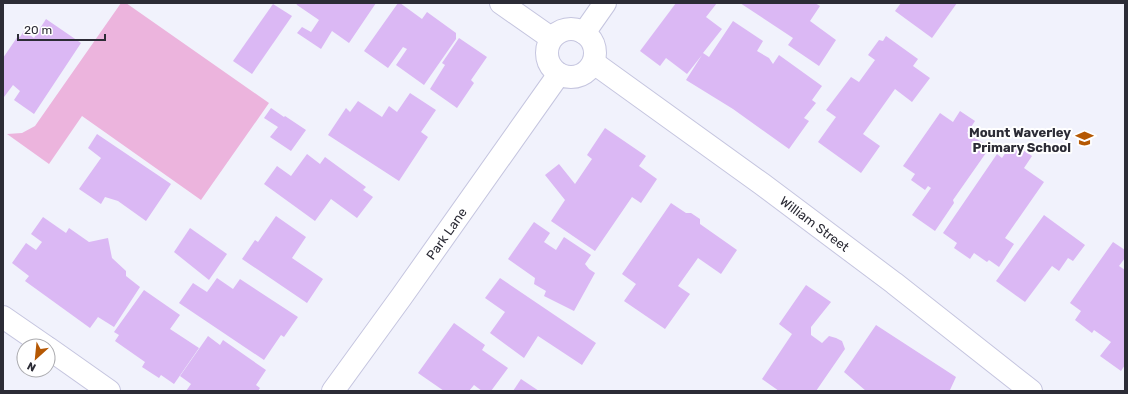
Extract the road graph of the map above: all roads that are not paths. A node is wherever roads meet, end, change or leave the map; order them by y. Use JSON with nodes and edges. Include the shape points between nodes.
{"nodes":[{"id":1,"x":501,"y":3,"type":"edge"},
{"id":2,"x":605,"y":3,"type":"edge"},
{"id":3,"x":584,"y":33,"type":"junction"},
{"id":4,"x":551,"y":38,"type":"junction"},
{"id":5,"x":594,"y":63,"type":"junction"},
{"id":6,"x":559,"y":74,"type":"junction"},
{"id":7,"x":3,"y":316,"type":"edge"},
{"id":8,"x":34,"y":338,"type":"edge"},
{"id":9,"x":56,"y":354,"type":"edge"},
{"id":10,"x":109,"y":391,"type":"edge"},
{"id":11,"x":333,"y":391,"type":"edge"},
{"id":12,"x":1030,"y":391,"type":"edge"}],
"edges":[{"from":1,"to":4,"type":"street"},
{"from":2,"to":3,"type":"street"},
{"from":3,"to":4,"type":"street","via":[[565,29]]},
{"from":3,"to":5,"type":"street","via":[[594,46]]},
{"from":4,"to":6,"type":"street","via":[[546,53],[552,69]]},
{"from":5,"to":6,"type":"street","via":[[584,74],[576,77]]},
{"from":5,"to":12,"type":"street","name":"William Street","via":[[894,283]]},
{"from":6,"to":11,"type":"street","name":"Park Lane"},
{"from":7,"to":8,"type":"street"},
{"from":9,"to":10,"type":"street"}]}
